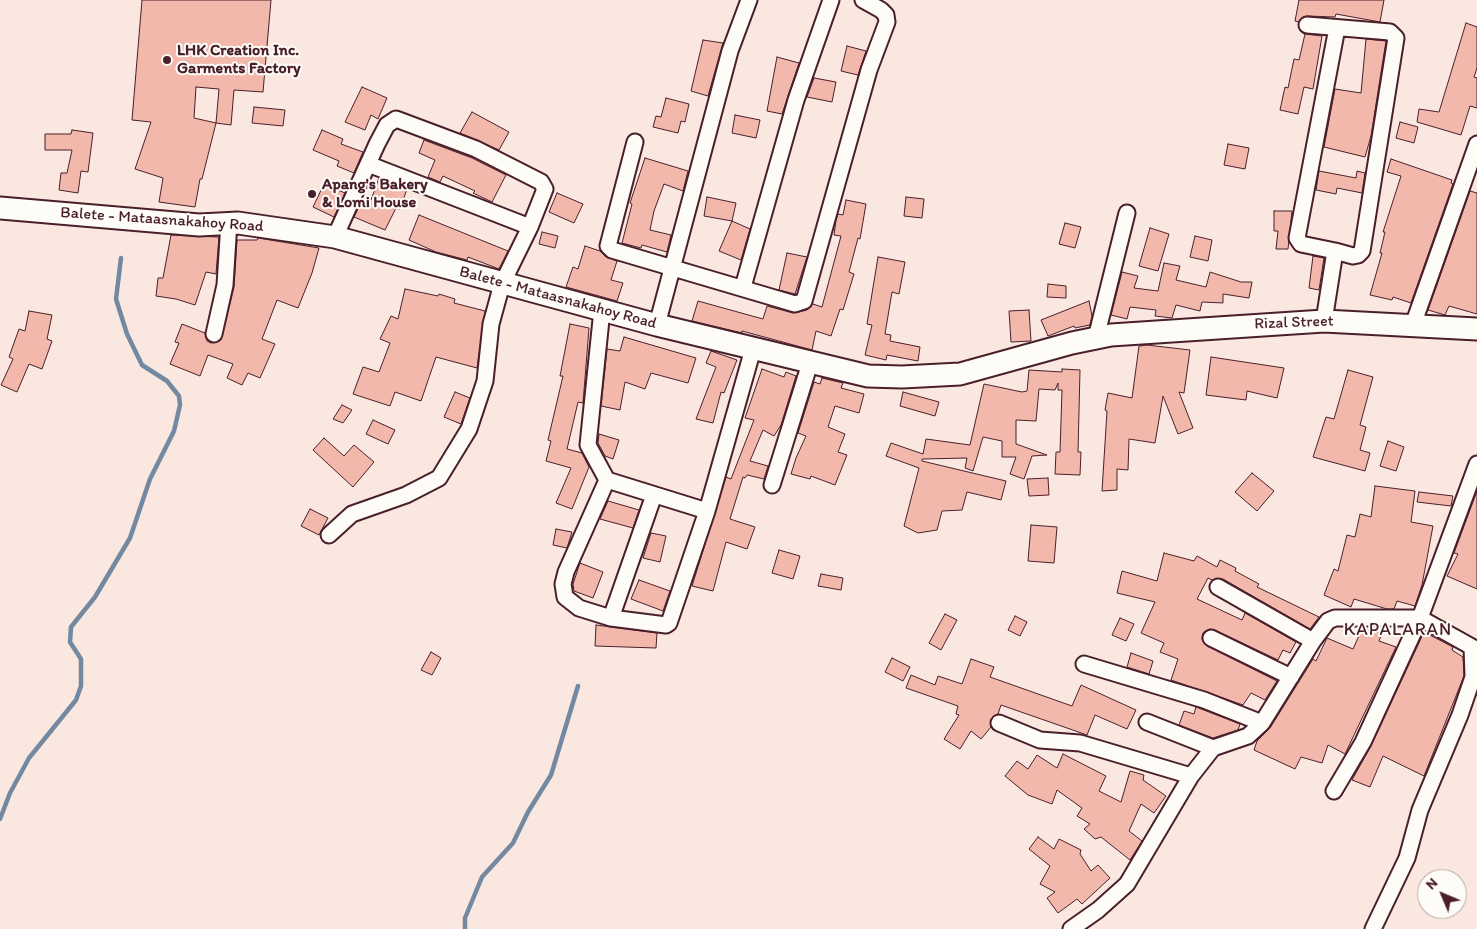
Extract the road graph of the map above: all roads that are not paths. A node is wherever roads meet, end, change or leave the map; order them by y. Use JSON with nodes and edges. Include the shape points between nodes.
{"nodes":[{"id":1,"x":749,"y":0,"type":"edge"},
{"id":2,"x":831,"y":0,"type":"edge"},
{"id":3,"x":863,"y":0,"type":"edge"},
{"id":4,"x":1307,"y":26,"type":"dead end"},
{"id":5,"x":1337,"y":28,"type":"junction"},
{"id":6,"x":634,"y":142,"type":"dead end"},
{"id":7,"x":1477,"y":144,"type":"edge"},
{"id":8,"x":368,"y":164,"type":"junction"},
{"id":9,"x":0,"y":208,"type":"edge"},
{"id":10,"x":1127,"y":214,"type":"dead end"},
{"id":11,"x":229,"y":222,"type":"junction"},
{"id":12,"x":530,"y":227,"type":"junction"},
{"id":13,"x":335,"y":237,"type":"junction"},
{"id":14,"x":1335,"y":251,"type":"junction"},
{"id":15,"x":670,"y":269,"type":"junction"},
{"id":16,"x":502,"y":284,"type":"junction"},
{"id":17,"x":743,"y":287,"type":"junction"},
{"id":18,"x":602,"y":310,"type":"junction"},
{"id":19,"x":1324,"y":321,"type":"junction"},
{"id":20,"x":656,"y":325,"type":"junction"},
{"id":21,"x":1413,"y":325,"type":"junction"},
{"id":22,"x":1477,"y":329,"type":"edge"},
{"id":23,"x":214,"y":334,"type":"dead end"},
{"id":24,"x":1104,"y":336,"type":"junction"},
{"id":25,"x":753,"y":349,"type":"junction"},
{"id":26,"x":810,"y":363,"type":"junction"},
{"id":27,"x":1477,"y":464,"type":"edge"},
{"id":28,"x":607,"y":480,"type":"junction"},
{"id":29,"x":772,"y":485,"type":"dead end"},
{"id":30,"x":654,"y":495,"type":"junction"},
{"id":31,"x":707,"y":511,"type":"junction"},
{"id":32,"x":329,"y":535,"type":"dead end"},
{"id":33,"x":1218,"y":587,"type":"dead end"},
{"id":34,"x":611,"y":618,"type":"junction"},
{"id":35,"x":1420,"y":618,"type":"junction"},
{"id":36,"x":1211,"y":638,"type":"dead end"},
{"id":37,"x":1313,"y":641,"type":"junction"},
{"id":38,"x":1084,"y":664,"type":"dead end"},
{"id":39,"x":1291,"y":677,"type":"junction"},
{"id":40,"x":1147,"y":722,"type":"dead end"},
{"id":41,"x":998,"y":723,"type":"dead end"},
{"id":42,"x":1262,"y":723,"type":"junction"},
{"id":43,"x":1213,"y":748,"type":"junction"},
{"id":44,"x":1190,"y":776,"type":"junction"},
{"id":45,"x":1334,"y":791,"type":"dead end"},
{"id":46,"x":1071,"y":929,"type":"edge"},
{"id":47,"x":1373,"y":929,"type":"edge"}],
"edges":[{"from":1,"to":15,"type":"street","via":[[730,51]]},
{"from":2,"to":17,"type":"street","via":[[796,100]]},
{"from":3,"to":17,"type":"street","via":[[881,10],[887,22],[869,70],[804,301],[795,304]]},
{"from":4,"to":5,"type":"street"},
{"from":5,"to":14,"type":"street","via":[[1297,238],[1302,244]]},
{"from":5,"to":14,"type":"street","via":[[1390,32],[1396,38],[1362,251],[1352,256]]},
{"from":6,"to":15,"type":"street","via":[[608,246]]},
{"from":7,"to":21,"type":"street"},
{"from":8,"to":12,"type":"street"},
{"from":8,"to":12,"type":"street","via":[[387,125],[396,119],[476,149],[541,182],[544,196]]},
{"from":8,"to":13,"type":"street"},
{"from":9,"to":11,"type":"main road","name":"Balete - Mataasnakahoy Road","via":[[199,225]]},
{"from":10,"to":24,"type":"street"},
{"from":11,"to":13,"type":"main road","name":"Balete - Mataasnakahoy Road"},
{"from":11,"to":23,"type":"street","via":[[225,285]]},
{"from":12,"to":16,"type":"street"},
{"from":13,"to":16,"type":"main road","name":"Balete - Mataasnakahoy Road"},
{"from":14,"to":19,"type":"street"},
{"from":15,"to":17,"type":"street"},
{"from":15,"to":20,"type":"street"},
{"from":16,"to":18,"type":"main road","name":"Balete - Mataasnakahoy Road"},
{"from":16,"to":32,"type":"street","via":[[491,324],[486,381],[479,403],[469,429],[439,478],[406,495],[352,514]]},
{"from":18,"to":20,"type":"main road","name":"Balete - Mataasnakahoy Road"},
{"from":18,"to":28,"type":"street","via":[[588,445]]},
{"from":19,"to":21,"type":"main road","name":"Rizal Street"},
{"from":19,"to":24,"type":"main road","name":"Rizal Street"},
{"from":20,"to":25,"type":"main road","name":"Balete - Mataasnakahoy Road"},
{"from":21,"to":22,"type":"main road","name":"Rizal Street"},
{"from":24,"to":26,"type":"main road","name":"Balete - Mataasnakahoy Road","via":[[960,374],[868,376]]},
{"from":25,"to":26,"type":"main road","name":"Balete - Mataasnakahoy Road"},
{"from":25,"to":31,"type":"street"},
{"from":26,"to":29,"type":"street"},
{"from":27,"to":35,"type":"street"},
{"from":28,"to":30,"type":"street"},
{"from":28,"to":34,"type":"street","via":[[563,584],[565,597],[579,608]]},
{"from":30,"to":31,"type":"street"},
{"from":30,"to":34,"type":"street"},
{"from":31,"to":34,"type":"street","via":[[668,624]]},
{"from":33,"to":37,"type":"street"},
{"from":35,"to":37,"type":"street","via":[[1335,618],[1328,621]]},
{"from":35,"to":45,"type":"street","via":[[1363,742]]},
{"from":35,"to":47,"type":"street","via":[[1472,647],[1472,676],[1460,716],[1420,810],[1407,858]]},
{"from":36,"to":39,"type":"street"},
{"from":37,"to":39,"type":"street"},
{"from":38,"to":42,"type":"street","via":[[1204,700]]},
{"from":39,"to":42,"type":"street"},
{"from":40,"to":43,"type":"street"},
{"from":41,"to":44,"type":"street","via":[[1040,740],[1080,743]]},
{"from":42,"to":43,"type":"street","via":[[1248,736]]},
{"from":43,"to":44,"type":"street"},
{"from":44,"to":46,"type":"street","via":[[1127,884]]}]}
